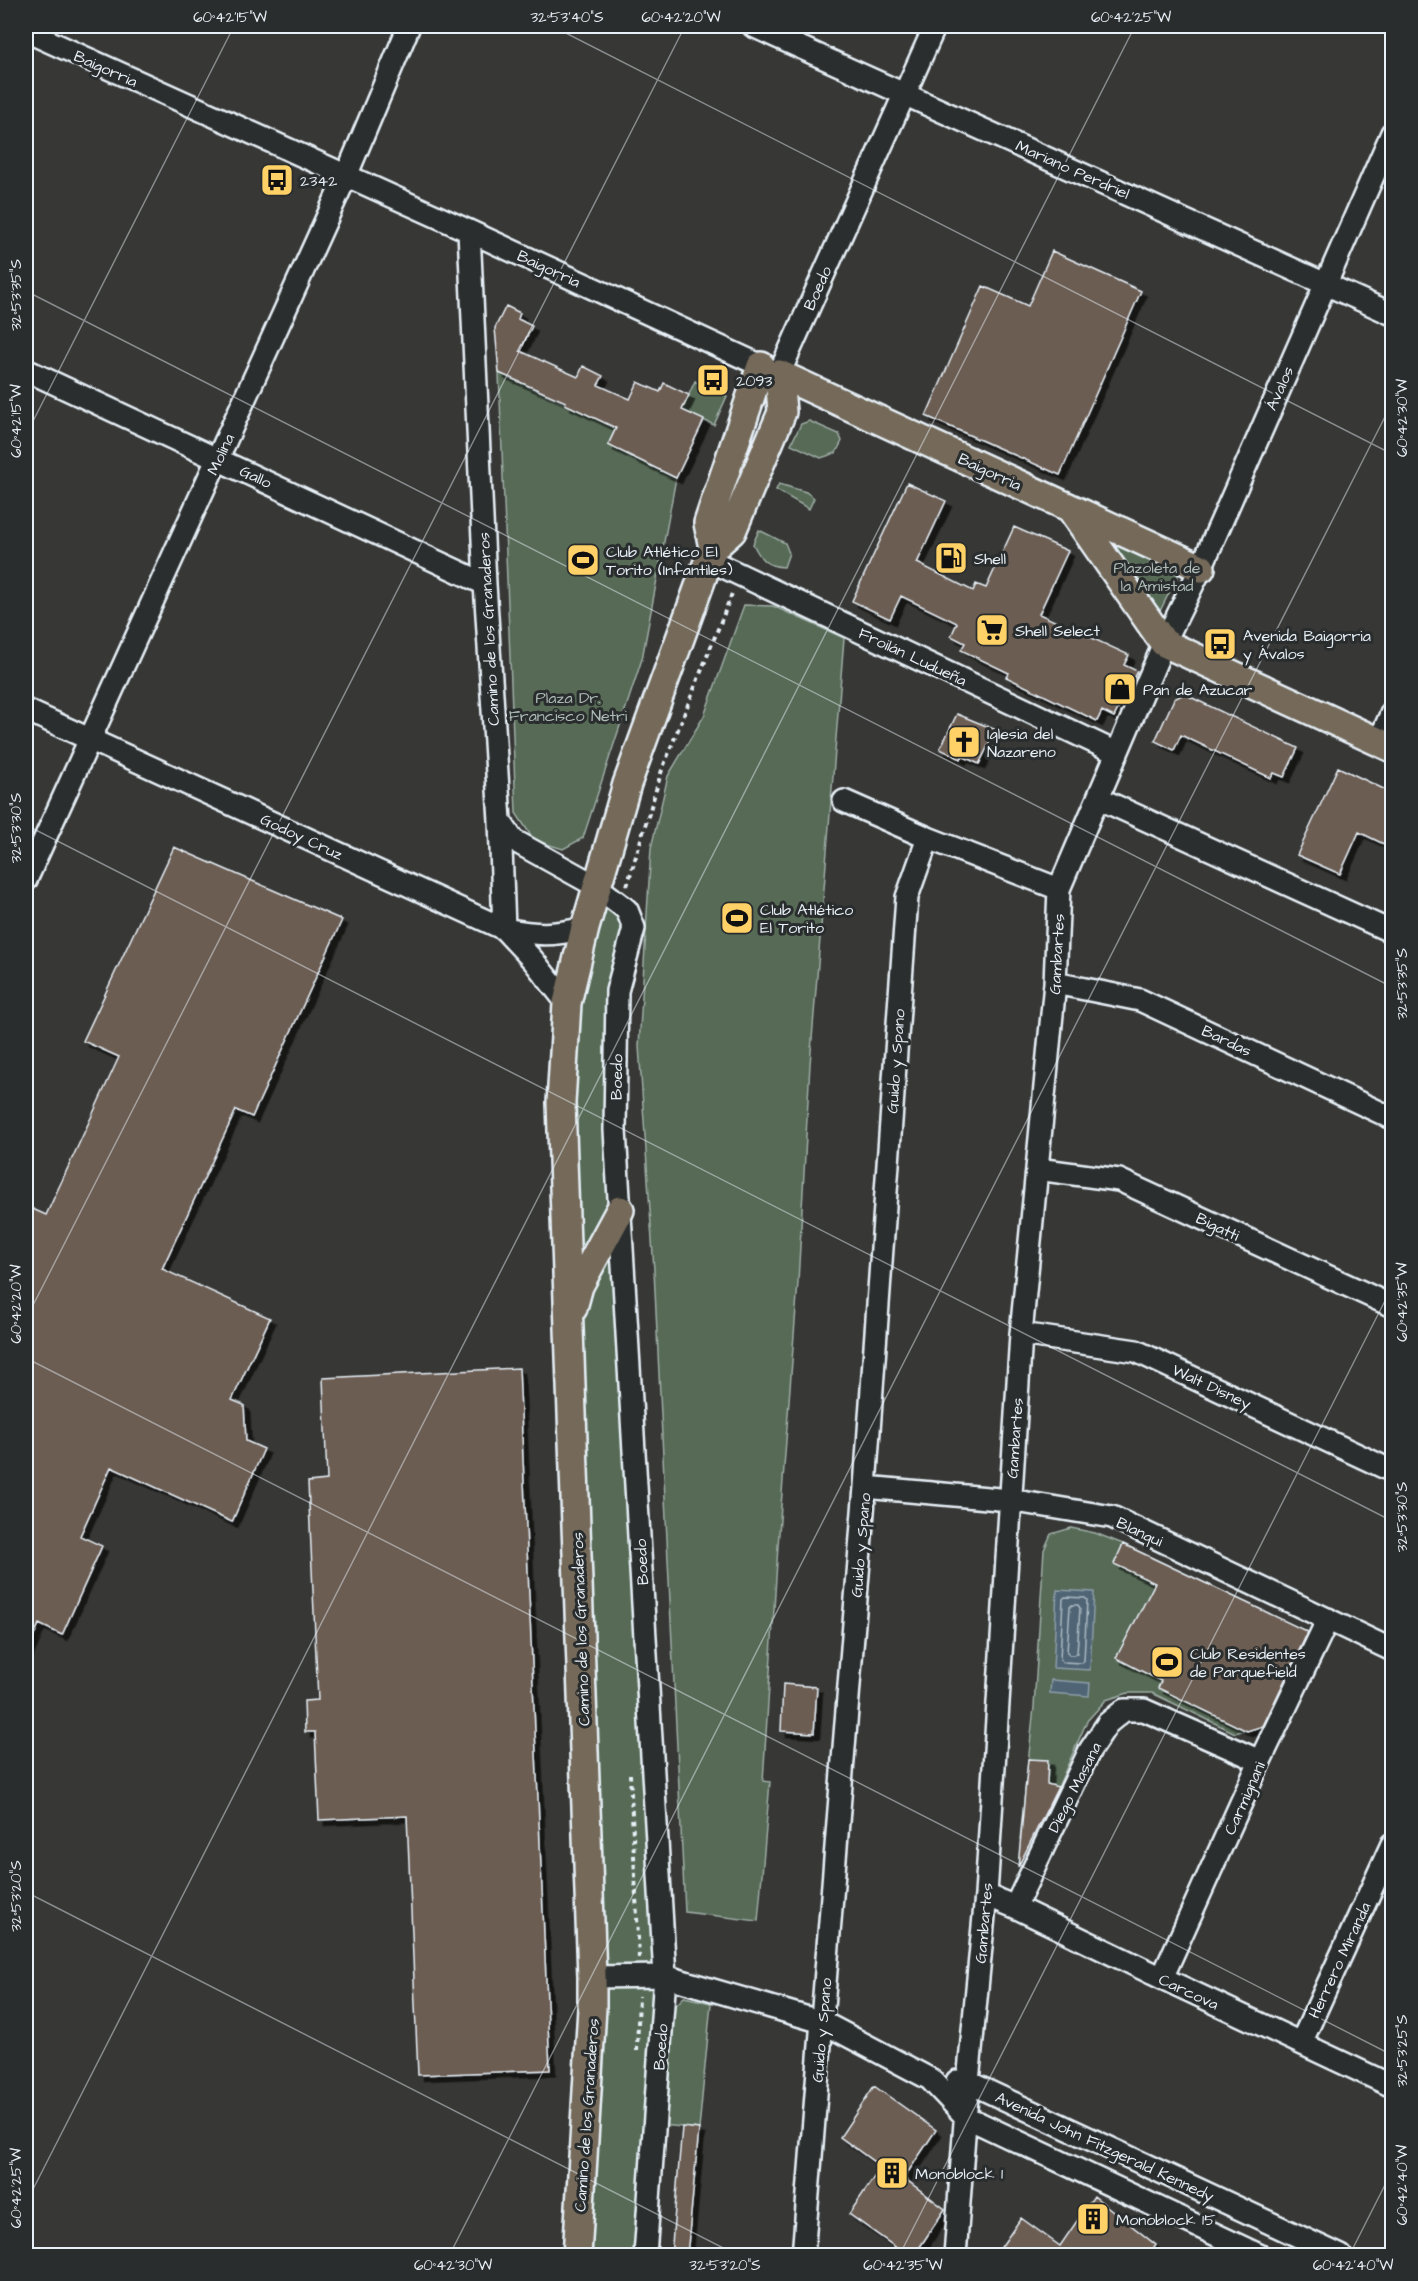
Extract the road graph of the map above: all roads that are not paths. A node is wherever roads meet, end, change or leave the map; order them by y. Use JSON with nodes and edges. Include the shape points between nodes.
{"nodes":[{"id":1,"x":409,"y":26,"type":"edge"},
{"id":2,"x":753,"y":26,"type":"edge"},
{"id":3,"x":935,"y":26,"type":"edge"},
{"id":4,"x":26,"y":31,"type":"edge"},
{"id":5,"x":905,"y":93,"type":"junction"},
{"id":6,"x":1392,"y":133,"type":"edge"},
{"id":7,"x":346,"y":176,"type":"junction"},
{"id":8,"x":469,"y":231,"type":"junction"},
{"id":9,"x":1325,"y":284,"type":"junction"},
{"id":10,"x":1392,"y":314,"type":"edge"},
{"id":11,"x":26,"y":370,"type":"edge"},
{"id":12,"x":770,"y":370,"type":"junction"},
{"id":13,"x":218,"y":459,"type":"junction"},
{"id":14,"x":1070,"y":508,"type":"junction"},
{"id":15,"x":711,"y":554,"type":"junction"},
{"id":16,"x":1201,"y":568,"type":"junction"},
{"id":17,"x":485,"y":584,"type":"junction"},
{"id":18,"x":1164,"y":643,"type":"junction"},
{"id":19,"x":26,"y":710,"type":"edge"},
{"id":20,"x":1392,"y":712,"type":"edge"},
{"id":21,"x":89,"y":739,"type":"junction"},
{"id":22,"x":1386,"y":745,"type":"edge"},
{"id":23,"x":1117,"y":753,"type":"junction"},
{"id":24,"x":1098,"y":798,"type":"junction"},
{"id":25,"x":844,"y":801,"type":"dead end"},
{"id":26,"x":500,"y":821,"type":"junction"},
{"id":27,"x":928,"y":838,"type":"junction"},
{"id":28,"x":26,"y":880,"type":"edge"},
{"id":29,"x":596,"y":886,"type":"junction"},
{"id":30,"x":1059,"y":889,"type":"junction"},
{"id":31,"x":585,"y":928,"type":"junction"},
{"id":32,"x":504,"y":929,"type":"junction"},
{"id":33,"x":1392,"y":932,"type":"edge"},
{"id":34,"x":1055,"y":983,"type":"junction"},
{"id":35,"x":567,"y":1003,"type":"junction"},
{"id":36,"x":1392,"y":1118,"type":"edge"},
{"id":37,"x":1037,"y":1169,"type":"junction"},
{"id":38,"x":620,"y":1210,"type":"junction"},
{"id":39,"x":1392,"y":1306,"type":"edge"},
{"id":40,"x":568,"y":1320,"type":"junction"},
{"id":41,"x":1021,"y":1334,"type":"junction"},
{"id":42,"x":1392,"y":1471,"type":"edge"},
{"id":43,"x":865,"y":1487,"type":"junction"},
{"id":44,"x":1010,"y":1500,"type":"junction"},
{"id":45,"x":1328,"y":1619,"type":"junction"},
{"id":46,"x":1392,"y":1650,"type":"edge"},
{"id":47,"x":1260,"y":1761,"type":"junction"},
{"id":48,"x":1392,"y":1844,"type":"edge"},
{"id":49,"x":986,"y":1895,"type":"junction"},
{"id":50,"x":1015,"y":1907,"type":"junction"},
{"id":51,"x":664,"y":1976,"type":"junction"},
{"id":52,"x":592,"y":1977,"type":"junction"},
{"id":53,"x":1162,"y":1978,"type":"junction"},
{"id":54,"x":822,"y":2022,"type":"junction"},
{"id":55,"x":1301,"y":2043,"type":"junction"},
{"id":56,"x":930,"y":2079,"type":"junction"},
{"id":57,"x":968,"y":2082,"type":"junction"},
{"id":58,"x":1392,"y":2086,"type":"edge"},
{"id":59,"x":966,"y":2117,"type":"junction"},
{"id":60,"x":577,"y":2256,"type":"edge"},
{"id":61,"x":645,"y":2256,"type":"edge"},
{"id":62,"x":803,"y":2256,"type":"edge"},
{"id":63,"x":955,"y":2256,"type":"edge"},
{"id":64,"x":1261,"y":2256,"type":"edge"},
{"id":65,"x":1341,"y":2256,"type":"edge"}],
"edges":[{"from":1,"to":7,"type":"street","name":"Molina"},
{"from":2,"to":5,"type":"street","name":"Mariano Perdriel"},
{"from":3,"to":5,"type":"street","name":"Boedo"},
{"from":4,"to":7,"type":"street","name":"Baigorria"},
{"from":5,"to":9,"type":"street","name":"Mariano Perdriel"},
{"from":5,"to":12,"type":"street","name":"Boedo"},
{"from":6,"to":9,"type":"street","name":"Ávalos"},
{"from":7,"to":8,"type":"street","name":"Baigorria"},
{"from":7,"to":13,"type":"street","name":"Molina"},
{"from":8,"to":12,"type":"street","name":"Baigorria"},
{"from":8,"to":17,"type":"street","name":"Camino de los Granaderos"},
{"from":9,"to":10,"type":"street","name":"Mariano Perdriel"},
{"from":9,"to":16,"type":"street","name":"Ávalos"},
{"from":11,"to":13,"type":"street","name":"Gallo"},
{"from":12,"to":14,"type":"main road","name":"Baigorria"},
{"from":12,"to":15,"type":"main road","name":"Boedo","via":[[708,523]]},
{"from":13,"to":17,"type":"street","name":"Gallo"},
{"from":13,"to":21,"type":"street","name":"Molina"},
{"from":14,"to":16,"type":"main road","name":"Baigorria"},
{"from":14,"to":18,"type":"main road"},
{"from":15,"to":23,"type":"street","name":"Froilán Ludueña"},
{"from":15,"to":29,"type":"main road","name":"Boedo","via":[[627,784]]},
{"from":16,"to":18,"type":"street","name":"Ávalos"},
{"from":17,"to":26,"type":"street","name":"Camino de los Granaderos"},
{"from":18,"to":22,"type":"main road"},
{"from":18,"to":23,"type":"street","name":"Gambartes"},
{"from":19,"to":21,"type":"street","name":"Godoy Cruz"},
{"from":20,"to":22,"type":"street"},
{"from":21,"to":28,"type":"street","name":"Molina"},
{"from":21,"to":32,"type":"street","name":"Godoy Cruz"},
{"from":23,"to":24,"type":"street","name":"Gambartes"},
{"from":24,"to":30,"type":"street","name":"Gambartes"},
{"from":24,"to":33,"type":"street"},
{"from":25,"to":27,"type":"street"},
{"from":26,"to":29,"type":"street","name":"Boedo","via":[[513,840]]},
{"from":26,"to":32,"type":"street","name":"Camino de los Granaderos"},
{"from":27,"to":30,"type":"street"},
{"from":27,"to":43,"type":"street","name":"Guido y Spano","via":[[907,897]]},
{"from":29,"to":31,"type":"main road","name":"Boedo"},
{"from":29,"to":38,"type":"street","name":"Boedo","via":[[627,910],[634,928],[617,991],[615,1130]]},
{"from":30,"to":34,"type":"street","name":"Gambartes"},
{"from":31,"to":32,"type":"street","name":"Godoy Cruz","via":[[558,935]]},
{"from":31,"to":35,"type":"main road","name":"Camino de los Granaderos"},
{"from":32,"to":35,"type":"street"},
{"from":34,"to":36,"type":"street","name":"Bardas","via":[[1140,1000]]},
{"from":34,"to":37,"type":"street","name":"Gambartes"},
{"from":35,"to":40,"type":"main road","name":"Camino de los Granaderos","via":[[561,1103]]},
{"from":37,"to":39,"type":"street","name":"Bigatti","via":[[1119,1180]]},
{"from":37,"to":41,"type":"street","name":"Gambartes"},
{"from":38,"to":40,"type":"main road","via":[[579,1286]]},
{"from":38,"to":51,"type":"street","name":"Boedo"},
{"from":40,"to":52,"type":"main road","name":"Camino de los Granaderos"},
{"from":41,"to":42,"type":"street","name":"Walt Disney","via":[[1136,1351]]},
{"from":41,"to":44,"type":"street","name":"Gambartes"},
{"from":43,"to":44,"type":"street","name":"Blanqui"},
{"from":43,"to":54,"type":"street","name":"Guido y Spano"},
{"from":44,"to":45,"type":"street","name":"Blanqui","via":[[1112,1517]]},
{"from":44,"to":49,"type":"street","name":"Gambartes"},
{"from":45,"to":46,"type":"street","name":"Blanqui"},
{"from":45,"to":47,"type":"street","name":"Carmignani"},
{"from":47,"to":50,"type":"street","name":"Diego Masana","via":[[1144,1710],[1124,1710],[1108,1723],[1090,1750]]},
{"from":47,"to":53,"type":"street","name":"Carmignani"},
{"from":48,"to":55,"type":"street","name":"Herrero Miranda"},
{"from":49,"to":50,"type":"street","name":"Carcova"},
{"from":49,"to":57,"type":"street","name":"Gambartes"},
{"from":50,"to":53,"type":"street","name":"Carcova"},
{"from":51,"to":52,"type":"street","name":"Avenida John Fitzgerald Kennedy"},
{"from":51,"to":54,"type":"street","name":"Avenida John Fitzgerald Kennedy"},
{"from":51,"to":61,"type":"street","name":"Boedo"},
{"from":52,"to":60,"type":"main road","name":"Camino de los Granaderos"},
{"from":53,"to":55,"type":"street","name":"Carcova"},
{"from":54,"to":56,"type":"street","name":"Avenida John Fitzgerald Kennedy"},
{"from":54,"to":62,"type":"street","name":"Guido y Spano"},
{"from":55,"to":58,"type":"street","name":"Carcova"},
{"from":56,"to":57,"type":"street","name":"Avenida John Fitzgerald Kennedy"},
{"from":56,"to":59,"type":"street","name":"Avenida John Fitzgerald Kennedy"},
{"from":57,"to":59,"type":"street","name":"Gambartes"},
{"from":57,"to":65,"type":"street","name":"Avenida John Fitzgerald Kennedy"},
{"from":59,"to":63,"type":"street","name":"Gambartes"},
{"from":59,"to":64,"type":"street","name":"Avenida John Fitzgerald Kennedy"}]}
